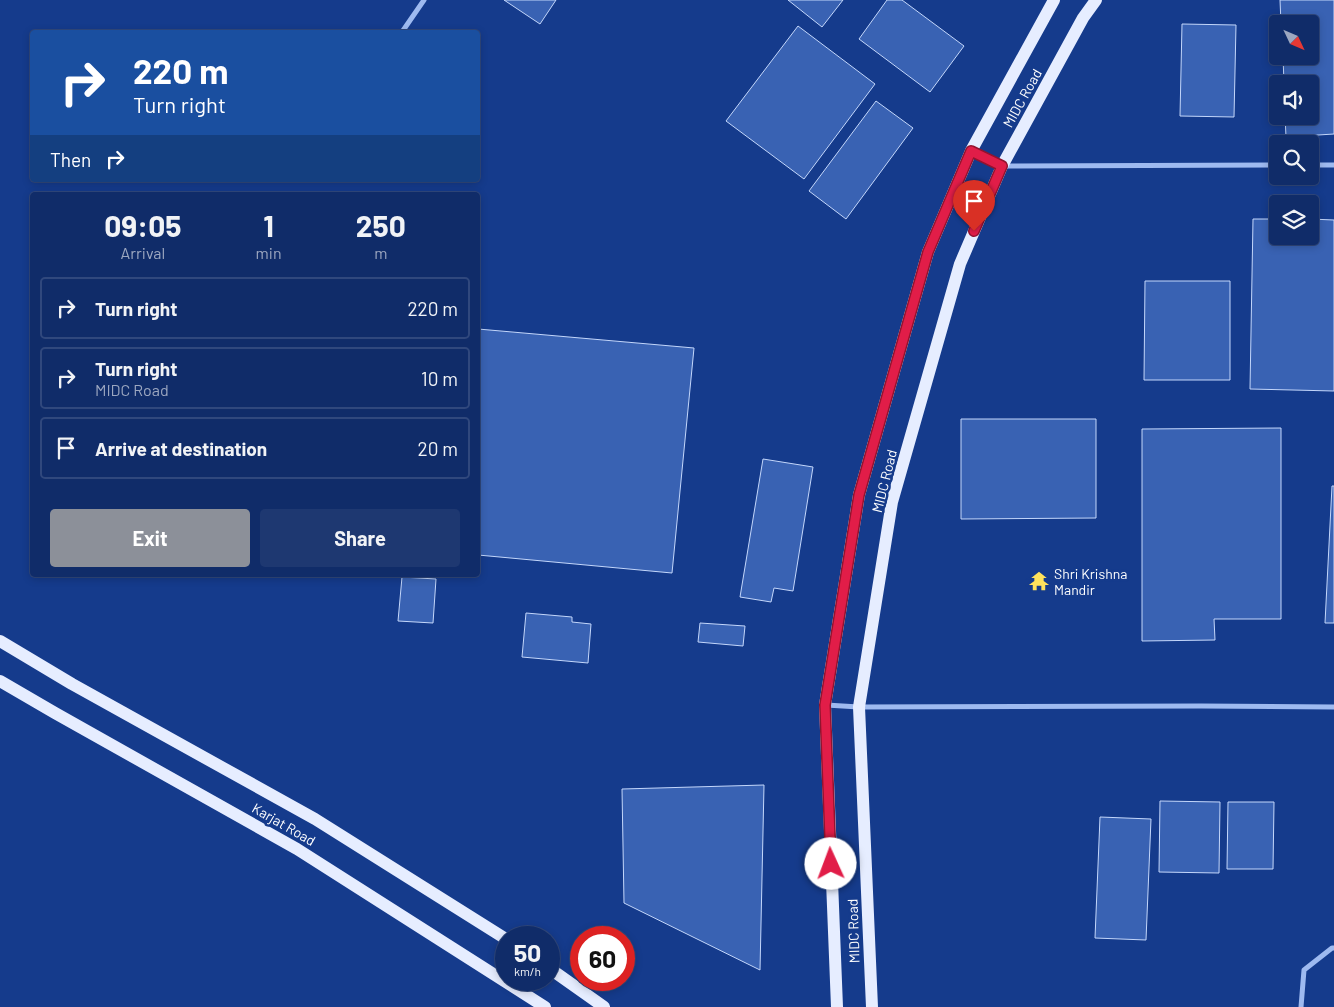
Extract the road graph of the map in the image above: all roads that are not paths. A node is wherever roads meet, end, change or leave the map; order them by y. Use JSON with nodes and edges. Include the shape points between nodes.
{"nodes":[{"id":1,"x":424,"y":0,"type":"edge"},
{"id":2,"x":1054,"y":0,"type":"edge"},
{"id":3,"x":1096,"y":0,"type":"edge"},
{"id":4,"x":403,"y":30,"type":"edge"},
{"id":5,"x":971,"y":151,"type":"junction"},
{"id":6,"x":1269,"y":165,"type":"edge"},
{"id":7,"x":1319,"y":165,"type":"edge"},
{"id":8,"x":1334,"y":165,"type":"edge"},
{"id":9,"x":1002,"y":166,"type":"junction"},
{"id":10,"x":0,"y":641,"type":"edge"},
{"id":11,"x":0,"y":681,"type":"edge"},
{"id":12,"x":825,"y":705,"type":"junction"},
{"id":13,"x":859,"y":707,"type":"junction"},
{"id":14,"x":1334,"y":707,"type":"edge"},
{"id":15,"x":495,"y":932,"type":"edge"},
{"id":16,"x":1334,"y":948,"type":"edge"},
{"id":17,"x":560,"y":976,"type":"edge"},
{"id":18,"x":545,"y":1007,"type":"edge"},
{"id":19,"x":604,"y":1007,"type":"edge"},
{"id":20,"x":837,"y":1007,"type":"edge"},
{"id":21,"x":872,"y":1007,"type":"edge"},
{"id":22,"x":1301,"y":1007,"type":"edge"}],
"edges":[{"from":1,"to":4,"type":"street"},
{"from":2,"to":5,"type":"main road","name":"MIDC Road"},
{"from":3,"to":9,"type":"main road","name":"MIDC Road"},
{"from":5,"to":9,"type":"street"},
{"from":5,"to":12,"type":"main road","name":"MIDC Road","via":[[928,252],[859,495]]},
{"from":6,"to":9,"type":"street"},
{"from":7,"to":8,"type":"street"},
{"from":9,"to":13,"type":"main road","name":"MIDC Road","via":[[960,264],[892,502]]},
{"from":10,"to":15,"type":"main road","name":"Karjat Road","via":[[315,819]]},
{"from":11,"to":18,"type":"main road","name":"Karjat Road","via":[[297,849]]},
{"from":12,"to":13,"type":"street"},
{"from":12,"to":20,"type":"main road","name":"MIDC Road"},
{"from":13,"to":14,"type":"street"},
{"from":13,"to":21,"type":"main road","name":"MIDC Road"},
{"from":16,"to":22,"type":"street","via":[[1304,970]]},
{"from":17,"to":19,"type":"main road"}]}
